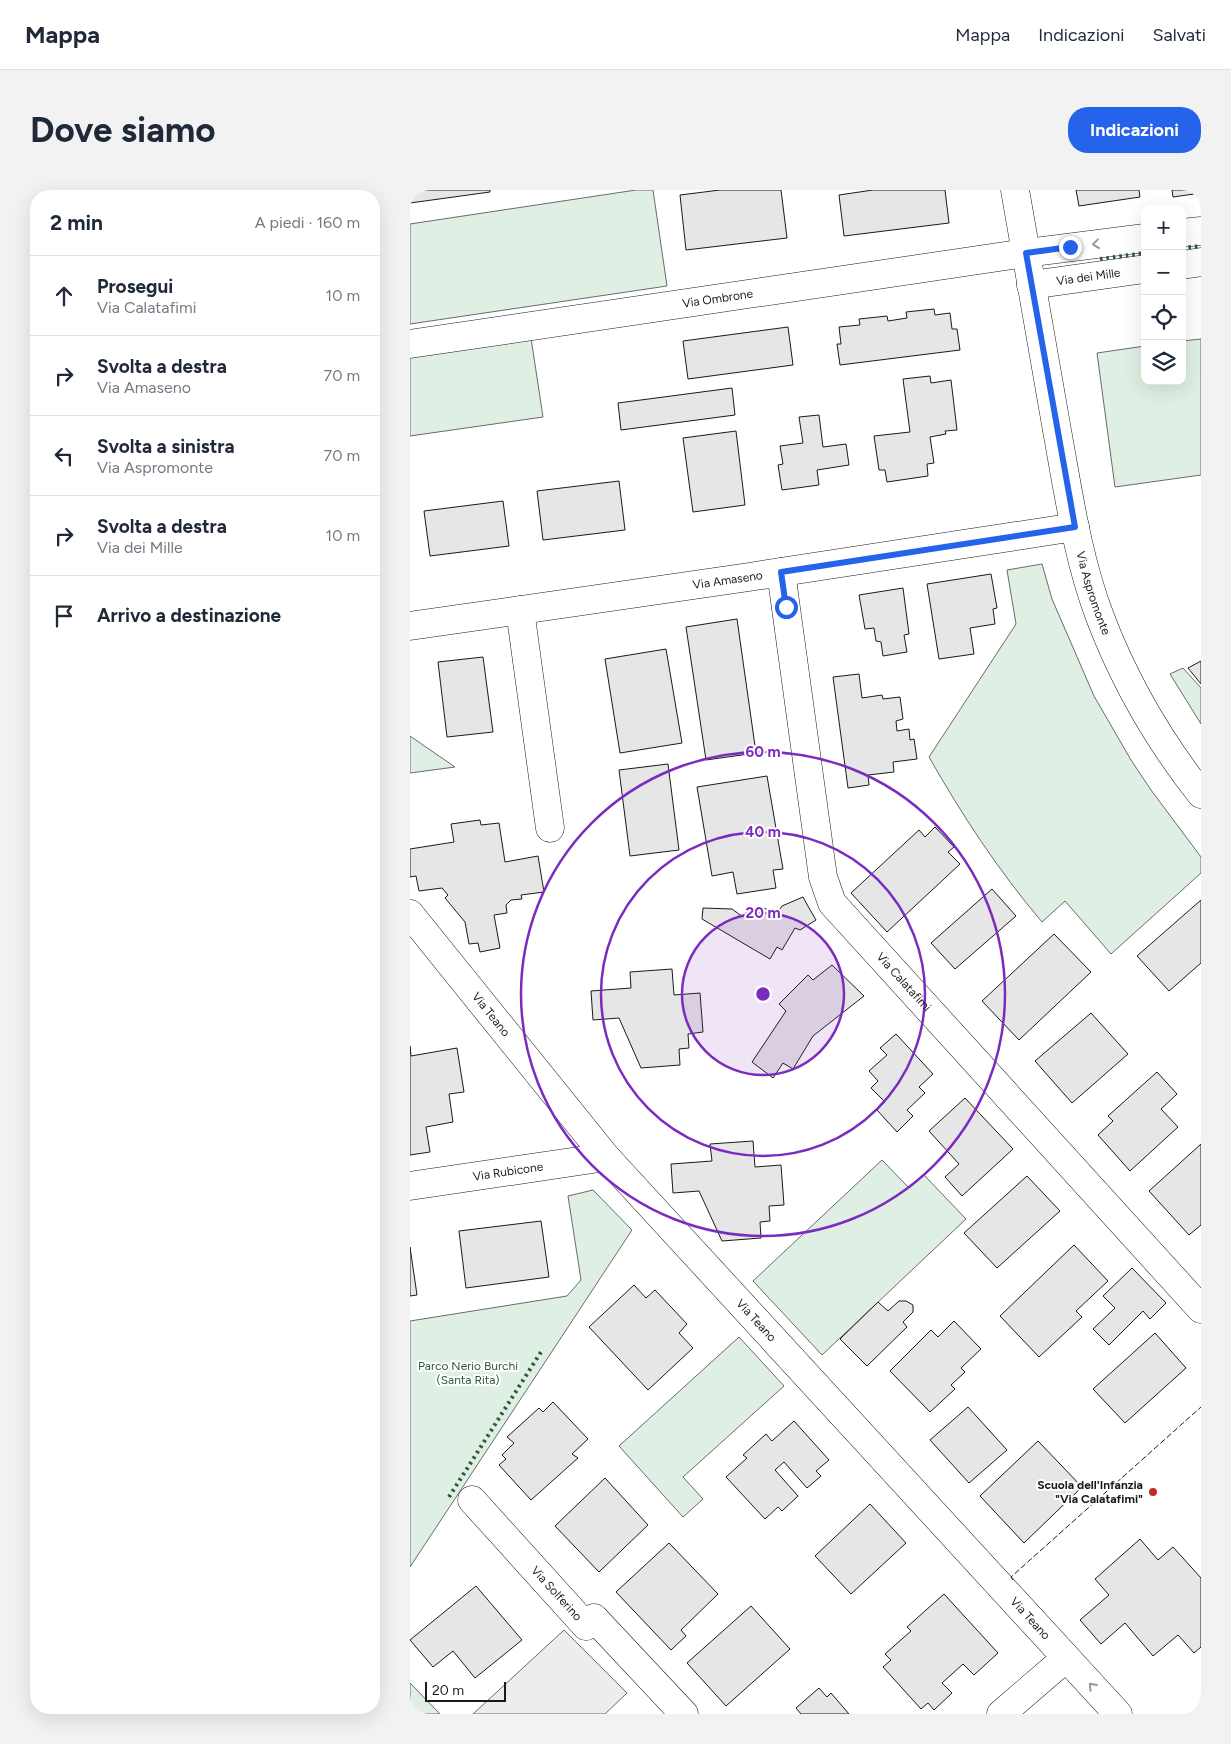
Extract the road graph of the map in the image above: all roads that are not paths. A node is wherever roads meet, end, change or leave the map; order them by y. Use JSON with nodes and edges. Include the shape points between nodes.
{"nodes":[{"id":1,"x":1015,"y":190,"type":"edge"},
{"id":2,"x":1201,"y":231,"type":"edge"},
{"id":3,"x":1186,"y":233,"type":"edge"},
{"id":4,"x":1141,"y":239,"type":"edge"},
{"id":5,"x":1026,"y":253,"type":"junction"},
{"id":6,"x":1201,"y":262,"type":"edge"},
{"id":7,"x":1186,"y":264,"type":"edge"},
{"id":8,"x":1141,"y":271,"type":"edge"},
{"id":9,"x":1031,"y":285,"type":"junction"},
{"id":10,"x":410,"y":344,"type":"edge"},
{"id":11,"x":1075,"y":527,"type":"junction"},
{"id":12,"x":781,"y":572,"type":"junction"},
{"id":13,"x":520,"y":610,"type":"junction"},
{"id":14,"x":410,"y":626,"type":"edge"},
{"id":15,"x":1201,"y":794,"type":"edge"},
{"id":16,"x":550,"y":828,"type":"dead end"},
{"id":17,"x":410,"y":914,"type":"edge"},
{"id":18,"x":606,"y":1157,"type":"junction"},
{"id":19,"x":410,"y":1186,"type":"edge"},
{"id":20,"x":1201,"y":1309,"type":"edge"},
{"id":21,"x":472,"y":1500,"type":"dead end"},
{"id":22,"x":1066,"y":1658,"type":"junction"},
{"id":23,"x":684,"y":1714,"type":"edge"},
{"id":24,"x":1001,"y":1714,"type":"edge"},
{"id":25,"x":1118,"y":1714,"type":"edge"}],
"edges":[{"from":1,"to":5,"type":"street","name":"Via Aspromonte"},
{"from":2,"to":3,"type":"street"},
{"from":4,"to":5,"type":"street","one_way":true},
{"from":5,"to":9,"type":"street","name":"Via Aspromonte"},
{"from":5,"to":10,"type":"street","name":"Via Ombrone"},
{"from":6,"to":7,"type":"street"},
{"from":8,"to":9,"type":"street","name":"Via dei Mille"},
{"from":9,"to":11,"type":"street","name":"Via Aspromonte"},
{"from":11,"to":12,"type":"street","name":"Via Amaseno"},
{"from":11,"to":15,"type":"street","name":"Via Aspromonte","via":[[1100,616],[1118,660],[1162,737]]},
{"from":12,"to":13,"type":"street","name":"Via Amaseno"},
{"from":12,"to":20,"type":"street","name":"Via Calatafimi","via":[[823,877],[832,903]]},
{"from":13,"to":14,"type":"street","name":"Via Amaseno"},
{"from":13,"to":16,"type":"street"},
{"from":17,"to":18,"type":"street","name":"Via Teano"},
{"from":18,"to":19,"type":"street","name":"Via Rubicone"},
{"from":18,"to":22,"type":"street","name":"Via Teano"},
{"from":21,"to":23,"type":"street","name":"Via Solferino","via":[[586,1626],[594,1618]]},
{"from":22,"to":24,"type":"street"},
{"from":25,"to":22,"type":"street","name":"Via Teano","one_way":true}]}
